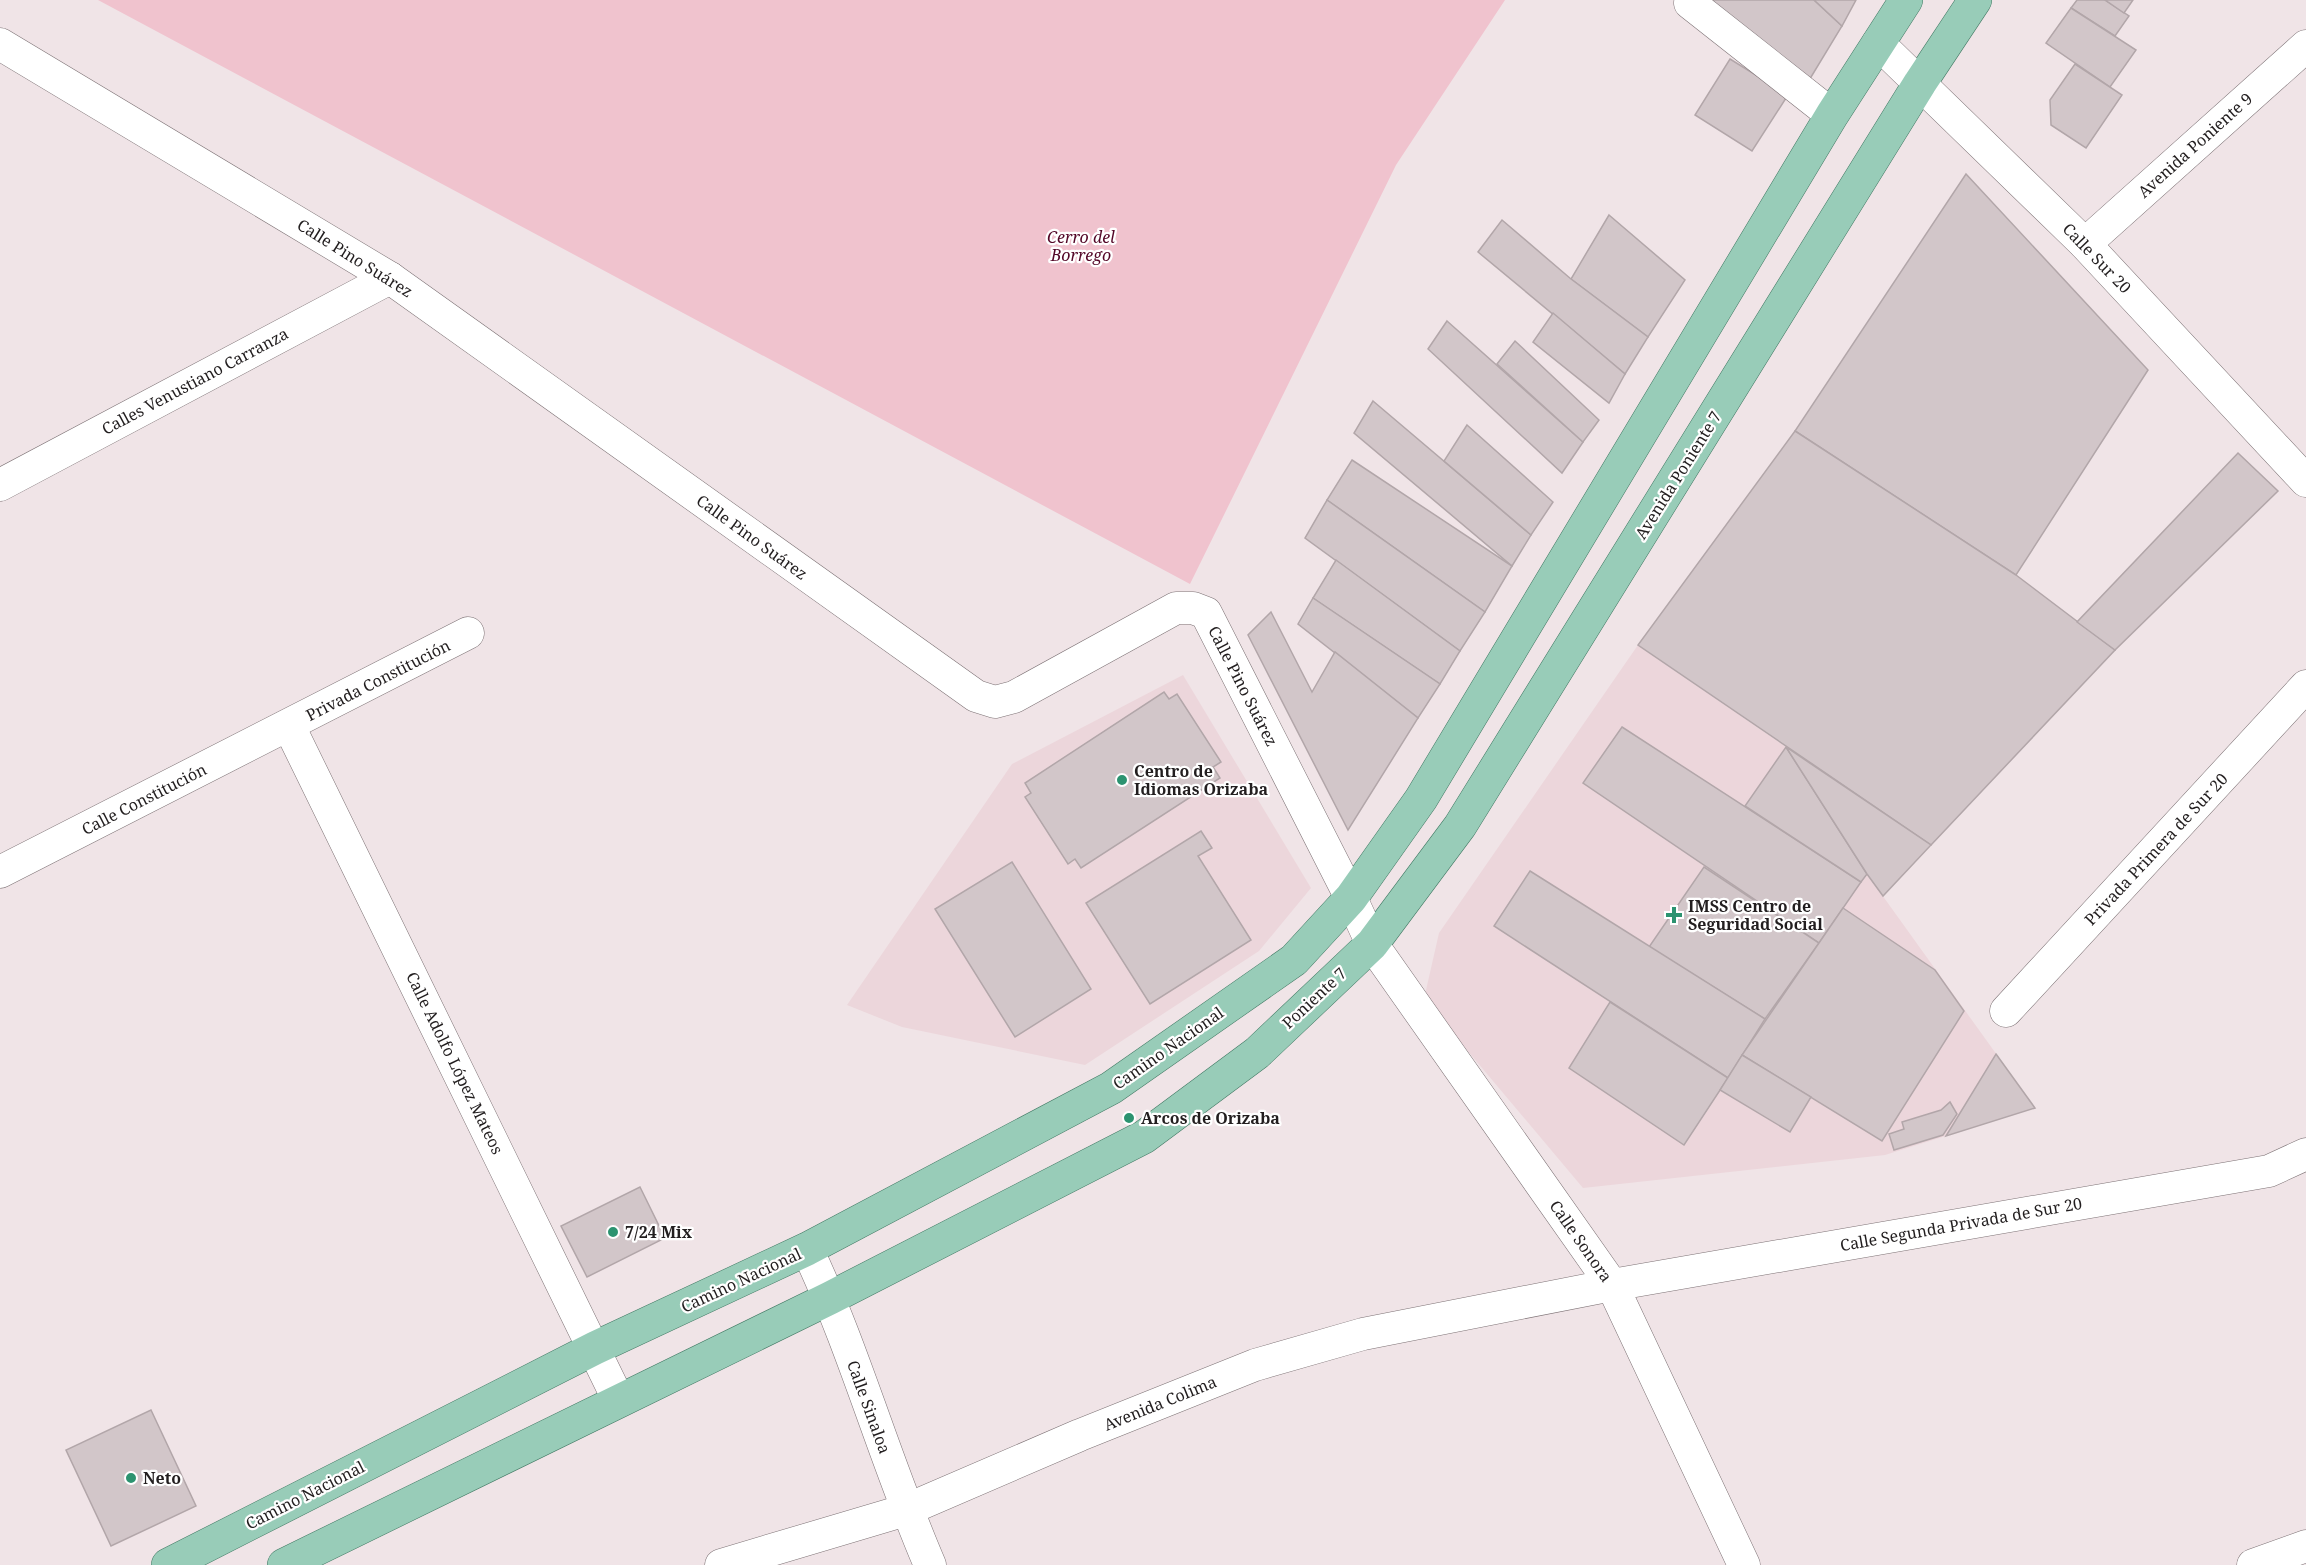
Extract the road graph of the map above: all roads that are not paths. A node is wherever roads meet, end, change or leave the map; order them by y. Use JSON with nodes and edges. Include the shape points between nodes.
{"nodes":[{"id":1,"x":1906,"y":0,"type":"edge"},
{"id":2,"x":1975,"y":0,"type":"edge"},
{"id":3,"x":1690,"y":3,"type":"dead end"},
{"id":4,"x":1878,"y":43,"type":"junction"},
{"id":5,"x":0,"y":44,"type":"edge"},
{"id":6,"x":2306,"y":46,"type":"edge"},
{"id":7,"x":1920,"y":83,"type":"junction"},
{"id":8,"x":1832,"y":115,"type":"junction"},
{"id":9,"x":2085,"y":244,"type":"junction"},
{"id":10,"x":390,"y":278,"type":"junction"},
{"id":11,"x":2306,"y":481,"type":"edge"},
{"id":12,"x":0,"y":485,"type":"edge"},
{"id":13,"x":468,"y":633,"type":"dead end"},
{"id":14,"x":2306,"y":686,"type":"edge"},
{"id":15,"x":289,"y":726,"type":"junction"},
{"id":16,"x":0,"y":872,"type":"edge"},
{"id":17,"x":1351,"y":898,"type":"junction"},
{"id":18,"x":1372,"y":944,"type":"junction"},
{"id":19,"x":2006,"y":1011,"type":"dead end"},
{"id":20,"x":2306,"y":1154,"type":"edge"},
{"id":21,"x":807,"y":1249,"type":"junction"},
{"id":22,"x":1612,"y":1285,"type":"junction"},
{"id":23,"x":830,"y":1298,"type":"junction"},
{"id":24,"x":595,"y":1348,"type":"junction"},
{"id":25,"x":620,"y":1401,"type":"junction"},
{"id":26,"x":906,"y":1510,"type":"junction"},
{"id":27,"x":2306,"y":1546,"type":"edge"},
{"id":28,"x":168,"y":1565,"type":"edge"},
{"id":29,"x":284,"y":1565,"type":"edge"},
{"id":30,"x":721,"y":1565,"type":"edge"},
{"id":31,"x":930,"y":1565,"type":"edge"},
{"id":32,"x":1744,"y":1565,"type":"edge"},
{"id":33,"x":2253,"y":1565,"type":"edge"}],
"edges":[{"from":1,"to":4,"type":"main road"},
{"from":2,"to":7,"type":"main road","name":"Avenida Poniente 7"},
{"from":3,"to":8,"type":"street"},
{"from":4,"to":7,"type":"street","name":"Calle Sur 20"},
{"from":4,"to":8,"type":"main road"},
{"from":5,"to":10,"type":"street","name":"Calle Pino Suárez"},
{"from":6,"to":9,"type":"street","name":"Avenida Poniente 9"},
{"from":7,"to":9,"type":"street","name":"Calle Sur 20"},
{"from":7,"to":18,"type":"main road","name":"Avenida Poniente 7","via":[[1460,826]]},
{"from":8,"to":17,"type":"main road","via":[[1422,798]]},
{"from":9,"to":11,"type":"street","name":"Calle Sur 20"},
{"from":10,"to":12,"type":"street","name":"Calles Venustiano Carranza"},
{"from":10,"to":17,"type":"street","name":"Calle Pino Suárez","via":[[976,696],[995,702],[1014,697],[1176,608],[1206,613]]},
{"from":13,"to":15,"type":"street","name":"Privada Constitución"},
{"from":14,"to":19,"type":"street","name":"Privada Primera de Sur 20"},
{"from":15,"to":16,"type":"street","name":"Calle Constitución"},
{"from":15,"to":24,"type":"street","name":"Calle Adolfo López Mateos"},
{"from":17,"to":18,"type":"street","name":"Calle Pino Suárez"},
{"from":17,"to":21,"type":"main road","name":"Camino Nacional","via":[[1294,960],[1111,1088]]},
{"from":18,"to":22,"type":"street","name":"Calle Sonora"},
{"from":18,"to":23,"type":"main road","name":"Poniente 7","via":[[1257,1053],[1144,1137]]},
{"from":20,"to":22,"type":"street","name":"Calle Segunda Privada de Sur 20","via":[[2269,1171]]},
{"from":21,"to":23,"type":"street","name":"Calle Sinaloa"},
{"from":21,"to":24,"type":"main road","name":"Camino Nacional"},
{"from":22,"to":26,"type":"street","name":"Avenida Colima","via":[[1363,1334],[1255,1365]]},
{"from":22,"to":32,"type":"street","name":"Calle Sonora"},
{"from":23,"to":25,"type":"main road"},
{"from":23,"to":26,"type":"street","name":"Calle Sinaloa"},
{"from":24,"to":25,"type":"street","name":"Calle Adolfo López Mateos"},
{"from":24,"to":28,"type":"main road","name":"Camino Nacional"},
{"from":25,"to":29,"type":"main road"},
{"from":26,"to":30,"type":"street","name":"Avenida Colima"},
{"from":26,"to":31,"type":"street","name":"Calle Sinaloa"},
{"from":27,"to":33,"type":"street"}]}
